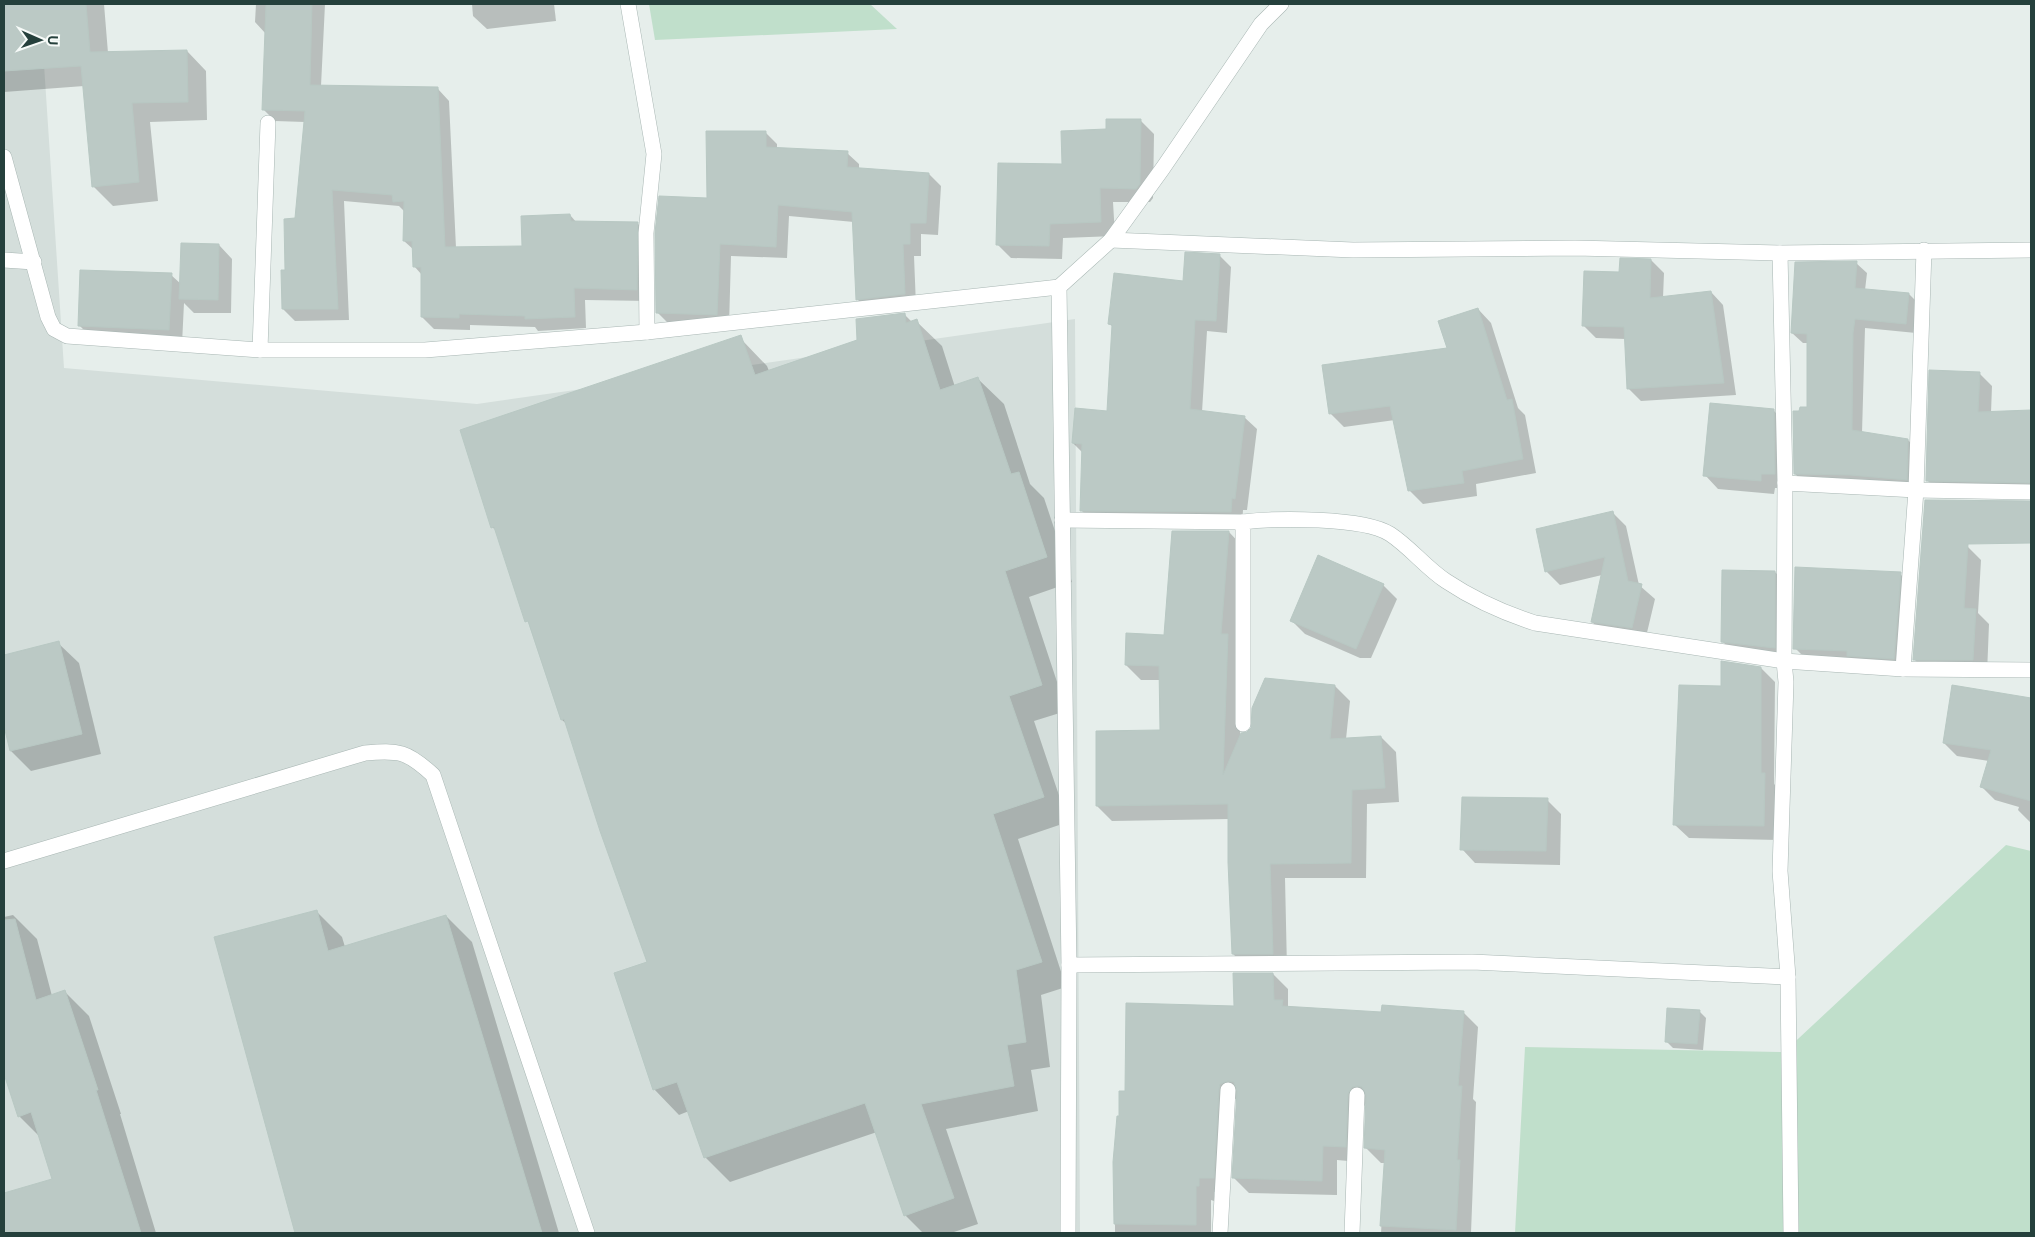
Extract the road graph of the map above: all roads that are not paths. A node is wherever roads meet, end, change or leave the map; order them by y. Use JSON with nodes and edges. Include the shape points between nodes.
{"nodes":[{"id":1,"x":628,"y":4,"type":"edge"},
{"id":2,"x":1281,"y":4,"type":"edge"},
{"id":3,"x":268,"y":123,"type":"dead end"},
{"id":4,"x":4,"y":157,"type":"edge"},
{"id":5,"x":1111,"y":240,"type":"junction"},
{"id":6,"x":1924,"y":250,"type":"junction"},
{"id":7,"x":2031,"y":250,"type":"edge"},
{"id":8,"x":1780,"y":252,"type":"junction"},
{"id":9,"x":4,"y":260,"type":"edge"},
{"id":10,"x":34,"y":262,"type":"junction"},
{"id":11,"x":1059,"y":287,"type":"junction"},
{"id":12,"x":647,"y":332,"type":"junction"},
{"id":13,"x":260,"y":350,"type":"junction"},
{"id":14,"x":1785,"y":483,"type":"junction"},
{"id":15,"x":1916,"y":490,"type":"junction"},
{"id":16,"x":2031,"y":492,"type":"edge"},
{"id":17,"x":1062,"y":520,"type":"junction"},
{"id":18,"x":1243,"y":522,"type":"junction"},
{"id":19,"x":1784,"y":661,"type":"junction"},
{"id":20,"x":1903,"y":669,"type":"junction"},
{"id":21,"x":2031,"y":670,"type":"edge"},
{"id":22,"x":1243,"y":724,"type":"dead end"},
{"id":23,"x":4,"y":861,"type":"edge"},
{"id":24,"x":1069,"y":965,"type":"junction"},
{"id":25,"x":1788,"y":977,"type":"junction"},
{"id":26,"x":1228,"y":1090,"type":"dead end"},
{"id":27,"x":1357,"y":1095,"type":"dead end"},
{"id":28,"x":587,"y":1233,"type":"edge"},
{"id":29,"x":1068,"y":1233,"type":"edge"},
{"id":30,"x":1220,"y":1233,"type":"edge"},
{"id":31,"x":1352,"y":1233,"type":"edge"},
{"id":32,"x":1791,"y":1233,"type":"edge"}],
"edges":[{"from":1,"to":12,"type":"street","via":[[654,154],[646,233]]},
{"from":2,"to":5,"type":"street","via":[[1261,24]]},
{"from":3,"to":13,"type":"street"},
{"from":4,"to":10,"type":"street"},
{"from":5,"to":8,"type":"street","via":[[1353,250],[1575,248]]},
{"from":5,"to":11,"type":"street"},
{"from":6,"to":7,"type":"street"},
{"from":6,"to":8,"type":"street"},
{"from":6,"to":15,"type":"street"},
{"from":8,"to":14,"type":"street"},
{"from":9,"to":10,"type":"street"},
{"from":10,"to":13,"type":"street","via":[[48,317],[54,329],[67,336]]},
{"from":11,"to":12,"type":"street"},
{"from":11,"to":17,"type":"street"},
{"from":12,"to":13,"type":"street","via":[[425,350]]},
{"from":14,"to":15,"type":"street"},
{"from":14,"to":19,"type":"street"},
{"from":15,"to":16,"type":"street"},
{"from":15,"to":20,"type":"street"},
{"from":17,"to":18,"type":"street"},
{"from":17,"to":24,"type":"street"},
{"from":18,"to":19,"type":"street","via":[[1275,518],[1371,526],[1390,534],[1446,581],[1506,614],[1536,623]]},
{"from":18,"to":22,"type":"street"},
{"from":19,"to":20,"type":"street"},
{"from":19,"to":25,"type":"street","via":[[1780,871]]},
{"from":20,"to":21,"type":"street"},
{"from":23,"to":28,"type":"street","via":[[364,753],[389,751],[414,757],[433,775]]},
{"from":24,"to":25,"type":"street","via":[[1472,962]]},
{"from":24,"to":29,"type":"street"},
{"from":25,"to":32,"type":"street"},
{"from":26,"to":30,"type":"street"},
{"from":27,"to":31,"type":"street"}]}
